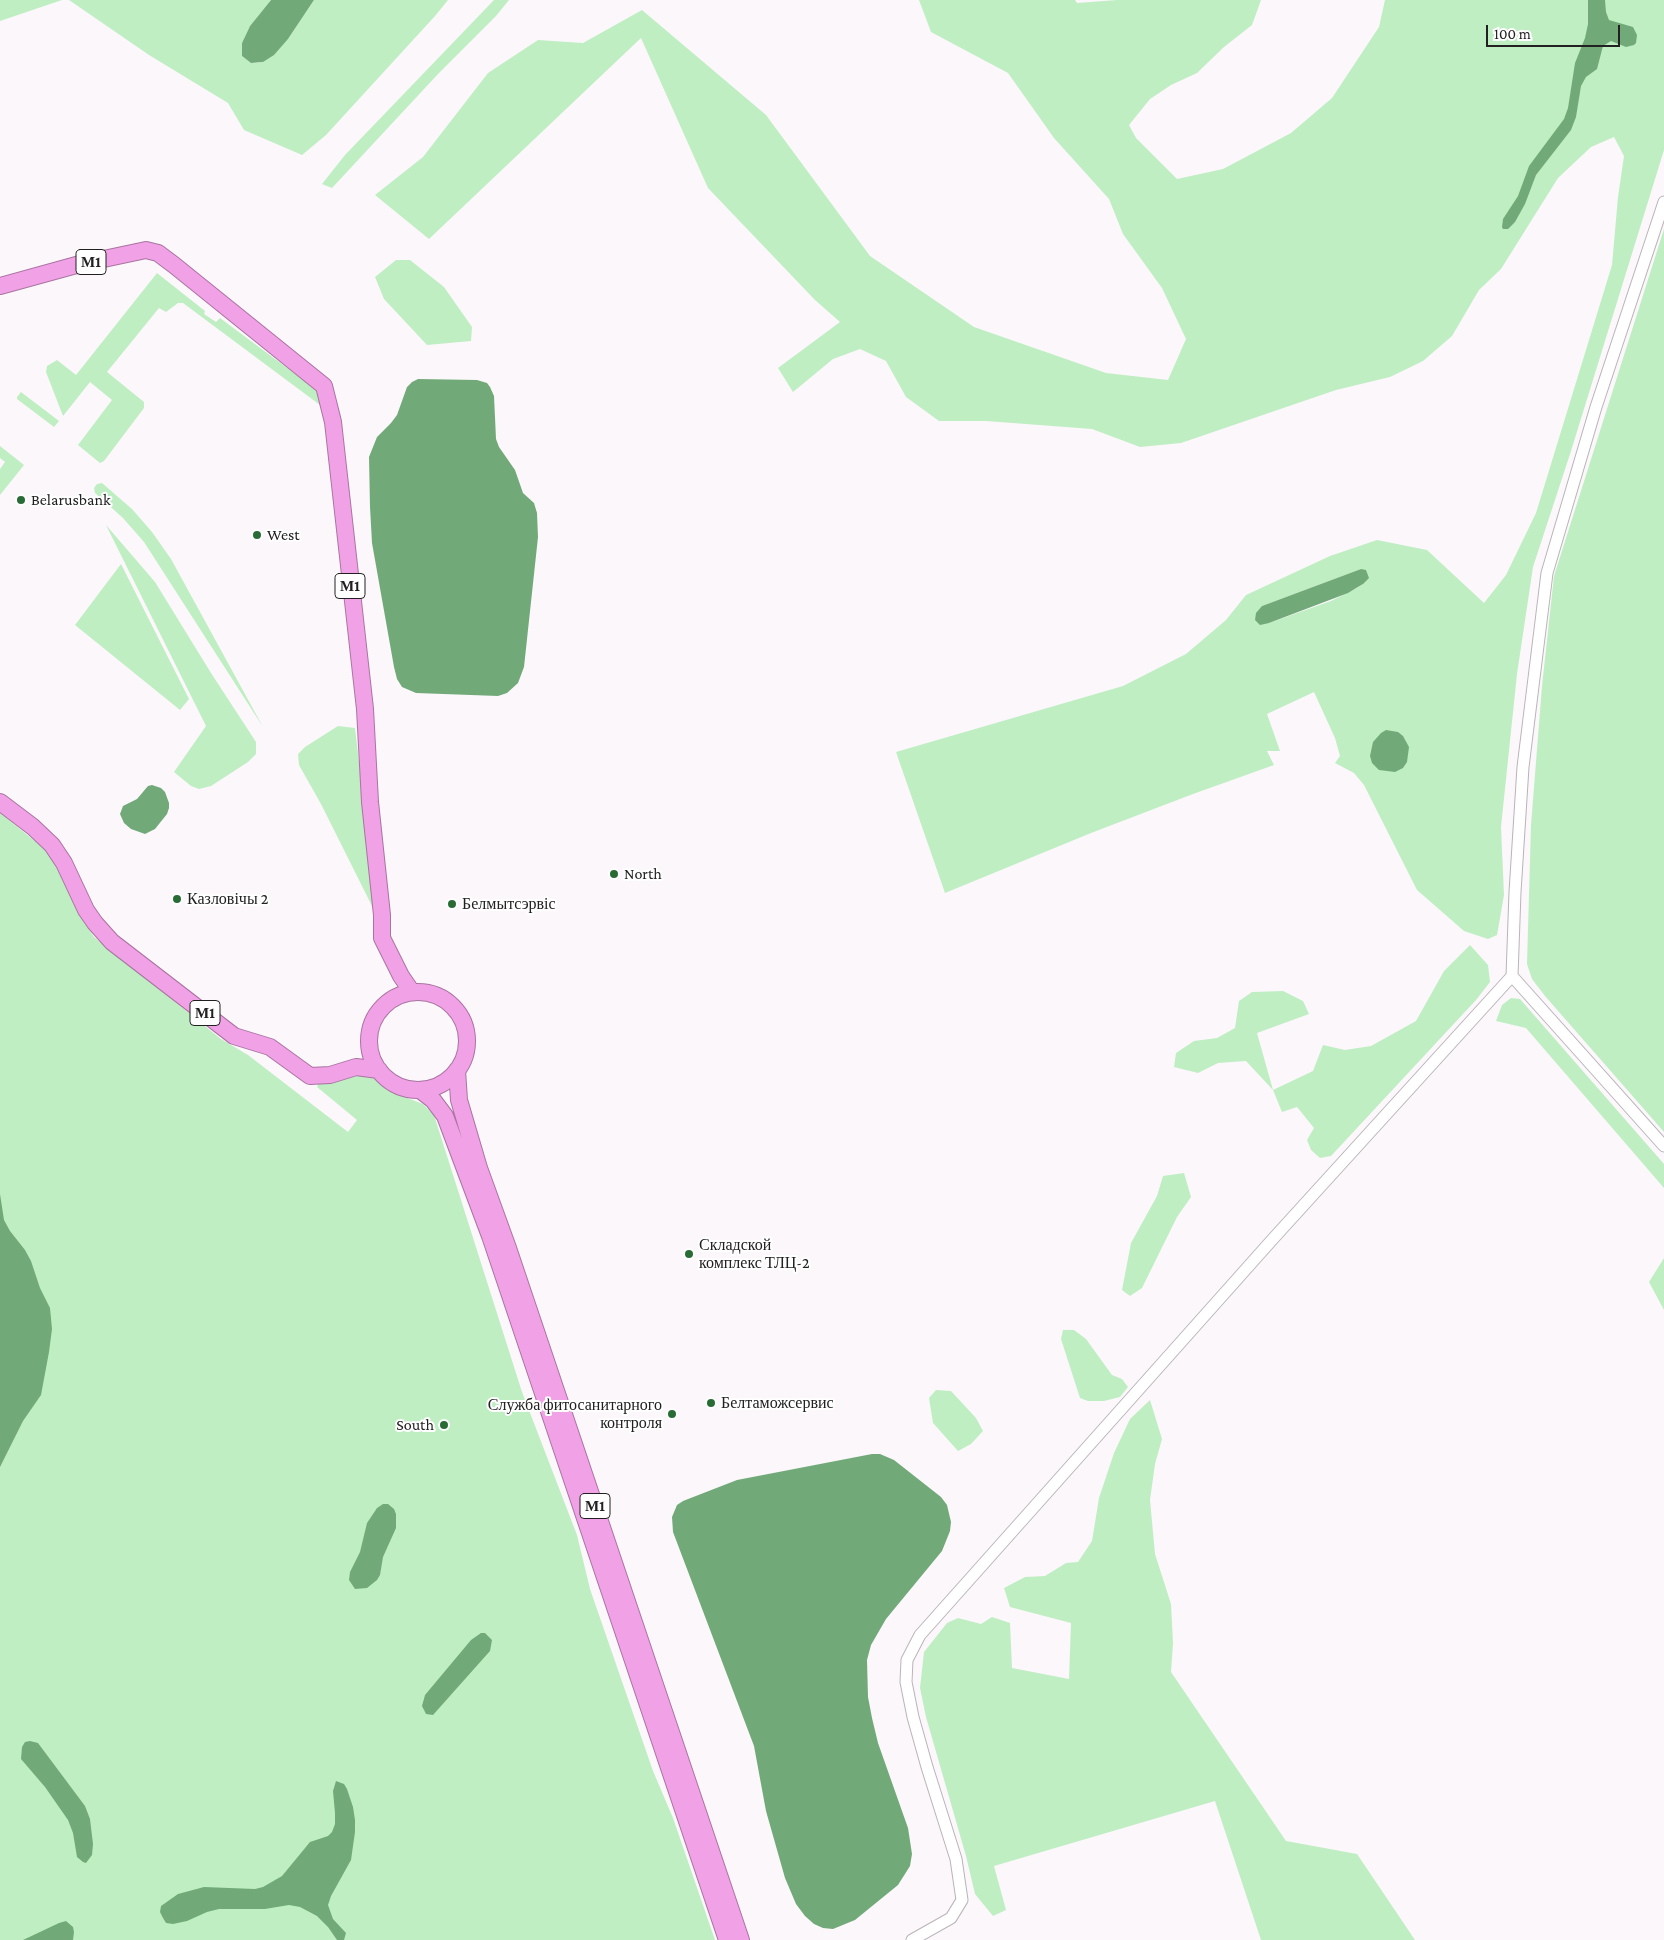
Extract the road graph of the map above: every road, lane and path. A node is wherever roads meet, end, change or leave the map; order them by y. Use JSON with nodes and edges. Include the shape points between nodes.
{"nodes":[{"id":1,"x":1664,"y":202,"type":"edge"},
{"id":2,"x":0,"y":286,"type":"edge"},
{"id":3,"x":0,"y":802,"type":"edge"},
{"id":4,"x":1512,"y":976,"type":"junction"},
{"id":5,"x":412,"y":992,"type":"junction"},
{"id":6,"x":379,"y":1070,"type":"junction"},
{"id":7,"x":457,"y":1070,"type":"junction"},
{"id":8,"x":420,"y":1090,"type":"junction"},
{"id":9,"x":1664,"y":1146,"type":"edge"},
{"id":10,"x":727,"y":1940,"type":"edge"},
{"id":11,"x":741,"y":1940,"type":"edge"},
{"id":12,"x":912,"y":1940,"type":"edge"}],
"edges":[{"from":1,"to":4,"type":"street","via":[[1596,407],[1547,573],[1524,767]]},
{"from":2,"to":5,"type":"highway","number":"М1","via":[[146,250],[158,253],[324,386],[333,422],[365,709],[382,938]]},
{"from":3,"to":6,"type":"highway","number":"М1","via":[[52,845],[86,910],[112,942],[234,1036],[270,1047],[310,1076],[330,1075],[356,1067]]},
{"from":4,"to":9,"type":"street"},
{"from":4,"to":12,"type":"street","via":[[1264,1248],[920,1635],[907,1660],[906,1682],[924,1759],[956,1859],[962,1900],[952,1918]]},
{"from":5,"to":6,"type":"highway","number":"М1","via":[[387,1002],[372,1023],[369,1049]]},
{"from":5,"to":7,"type":"highway","number":"М1","via":[[438,996],[458,1014],[467,1042],[464,1059]]},
{"from":6,"to":8,"type":"highway","number":"М1","via":[[389,1082],[401,1088]]},
{"from":7,"to":8,"type":"highway","number":"М1","via":[[442,1084]]},
{"from":7,"to":11,"type":"highway","number":"М1","via":[[459,1100],[479,1168]]},
{"from":8,"to":10,"type":"highway","number":"М1","via":[[445,1116],[490,1236]]}]}
